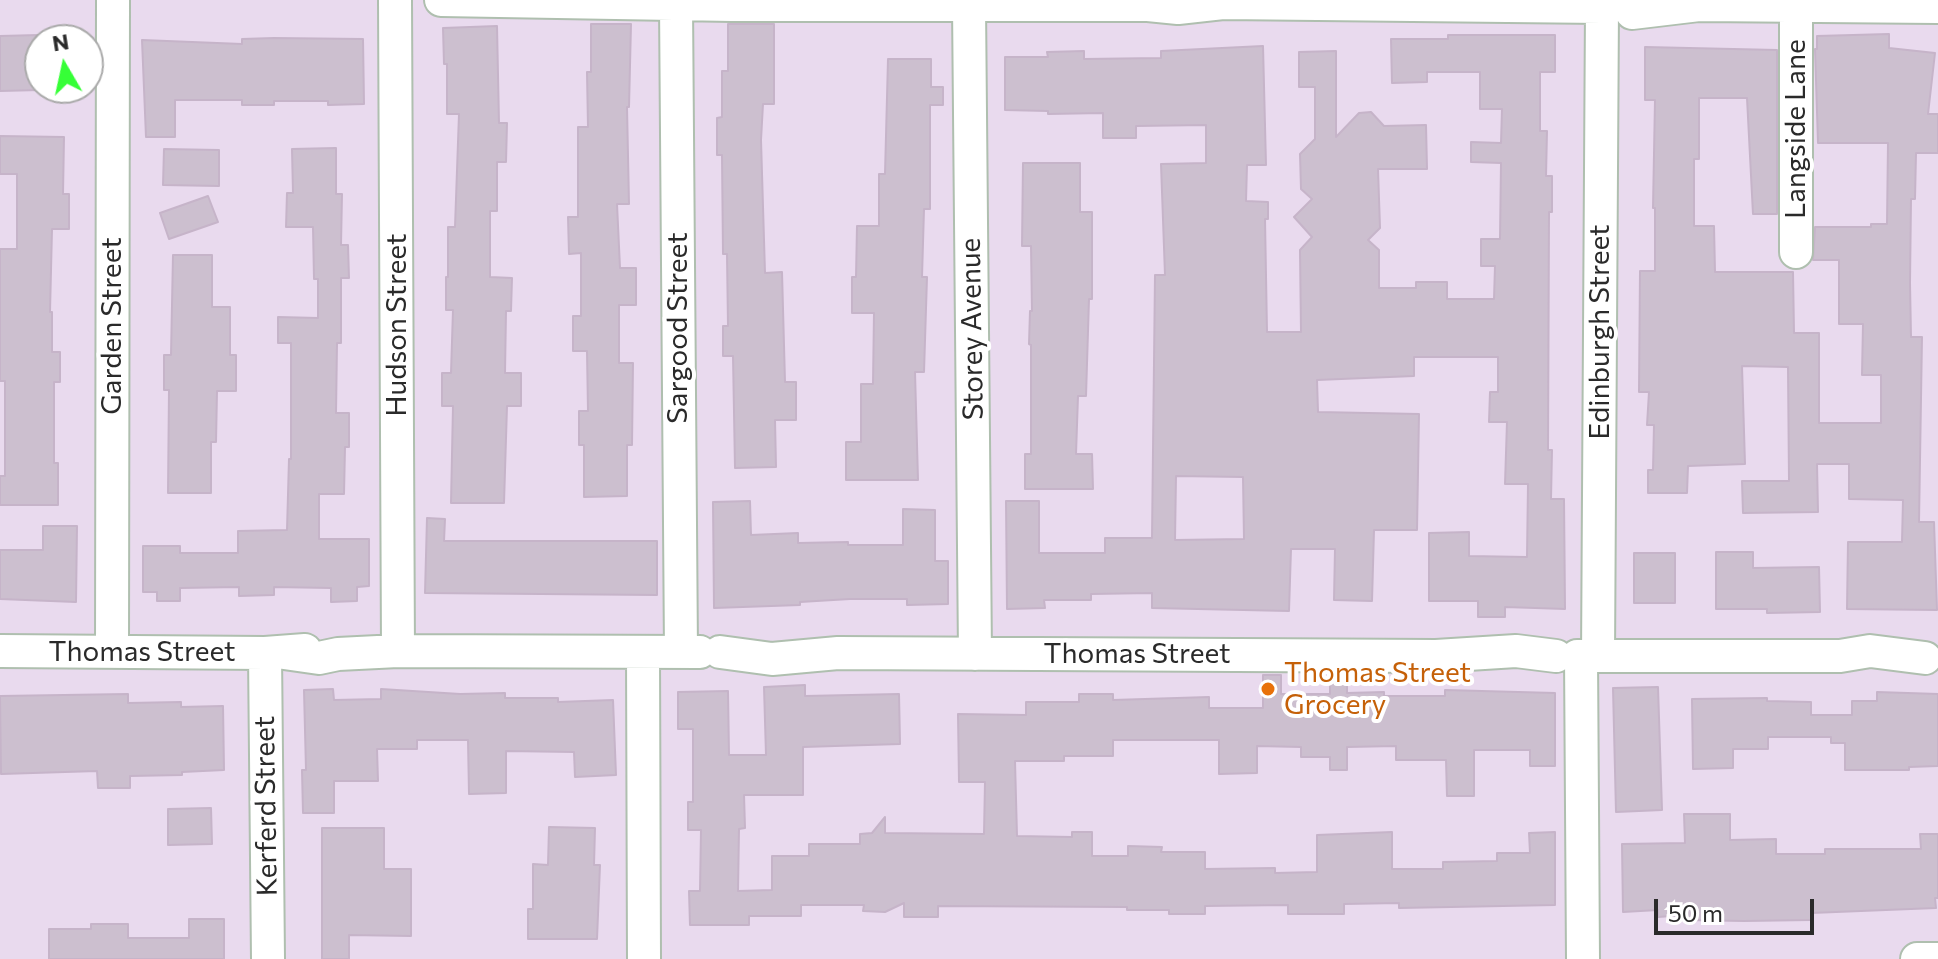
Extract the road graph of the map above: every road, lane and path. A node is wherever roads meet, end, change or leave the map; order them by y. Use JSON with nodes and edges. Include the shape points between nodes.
{"nodes":[{"id":1,"x":113,"y":0,"type":"edge"},
{"id":2,"x":395,"y":0,"type":"edge"},
{"id":3,"x":441,"y":0,"type":"edge"},
{"id":4,"x":488,"y":0,"type":"edge"},
{"id":5,"x":1654,"y":0,"type":"edge"},
{"id":6,"x":1111,"y":2,"type":"edge"},
{"id":7,"x":676,"y":4,"type":"junction"},
{"id":8,"x":1776,"y":4,"type":"edge"},
{"id":9,"x":969,"y":5,"type":"junction"},
{"id":10,"x":1699,"y":5,"type":"junction"},
{"id":11,"x":1602,"y":7,"type":"junction"},
{"id":12,"x":1938,"y":7,"type":"edge"},
{"id":13,"x":1796,"y":252,"type":"dead end"},
{"id":14,"x":0,"y":651,"type":"edge"},
{"id":15,"x":385,"y":651,"type":"junction"},
{"id":16,"x":112,"y":652,"type":"junction"},
{"id":17,"x":643,"y":652,"type":"junction"},
{"id":18,"x":681,"y":652,"type":"junction"},
{"id":19,"x":275,"y":653,"type":"junction"},
{"id":20,"x":975,"y":654,"type":"junction"},
{"id":21,"x":1578,"y":656,"type":"junction"},
{"id":22,"x":1932,"y":658,"type":"edge"},
{"id":23,"x":268,"y":959,"type":"edge"},
{"id":24,"x":644,"y":959,"type":"edge"},
{"id":25,"x":1583,"y":959,"type":"edge"},
{"id":26,"x":1917,"y":959,"type":"edge"},
{"id":27,"x":1938,"y":959,"type":"edge"}],
"edges":[{"from":1,"to":16,"type":"street","name":"Garden Street"},
{"from":2,"to":15,"type":"street","name":"Hudson Street"},
{"from":3,"to":4,"type":"street"},
{"from":4,"to":7,"type":"street"},
{"from":5,"to":10,"type":"street"},
{"from":5,"to":11,"type":"street"},
{"from":6,"to":9,"type":"street"},
{"from":6,"to":11,"type":"street","via":[[1178,8],[1223,3]]},
{"from":7,"to":9,"type":"street"},
{"from":7,"to":18,"type":"street","name":"Sargood Street"},
{"from":8,"to":10,"type":"street"},
{"from":8,"to":12,"type":"street"},
{"from":8,"to":13,"type":"street","name":"Langside Lane"},
{"from":9,"to":20,"type":"street","name":"Storey Avenue"},
{"from":10,"to":11,"type":"street","via":[[1636,13]]},
{"from":11,"to":21,"type":"street","name":"Edinburgh Street"},
{"from":14,"to":16,"type":"street","name":"Thomas Street"},
{"from":15,"to":17,"type":"street","name":"Thomas Street"},
{"from":15,"to":19,"type":"street","name":"Thomas Street","via":[[338,645]]},
{"from":16,"to":19,"type":"street","name":"Thomas Street"},
{"from":17,"to":18,"type":"street","name":"Thomas Street"},
{"from":17,"to":24,"type":"street"},
{"from":18,"to":20,"type":"street","name":"Thomas Street","via":[[793,647],[838,653]]},
{"from":19,"to":23,"type":"street","name":"Kerferd Street"},
{"from":20,"to":21,"type":"street","name":"Thomas Street","via":[[1436,656],[1505,662]]},
{"from":21,"to":22,"type":"street","name":"Thomas Street","via":[[1840,656],[1870,651]]},
{"from":21,"to":25,"type":"street","name":"Edinburgh Street"},
{"from":26,"to":27,"type":"street"}]}
